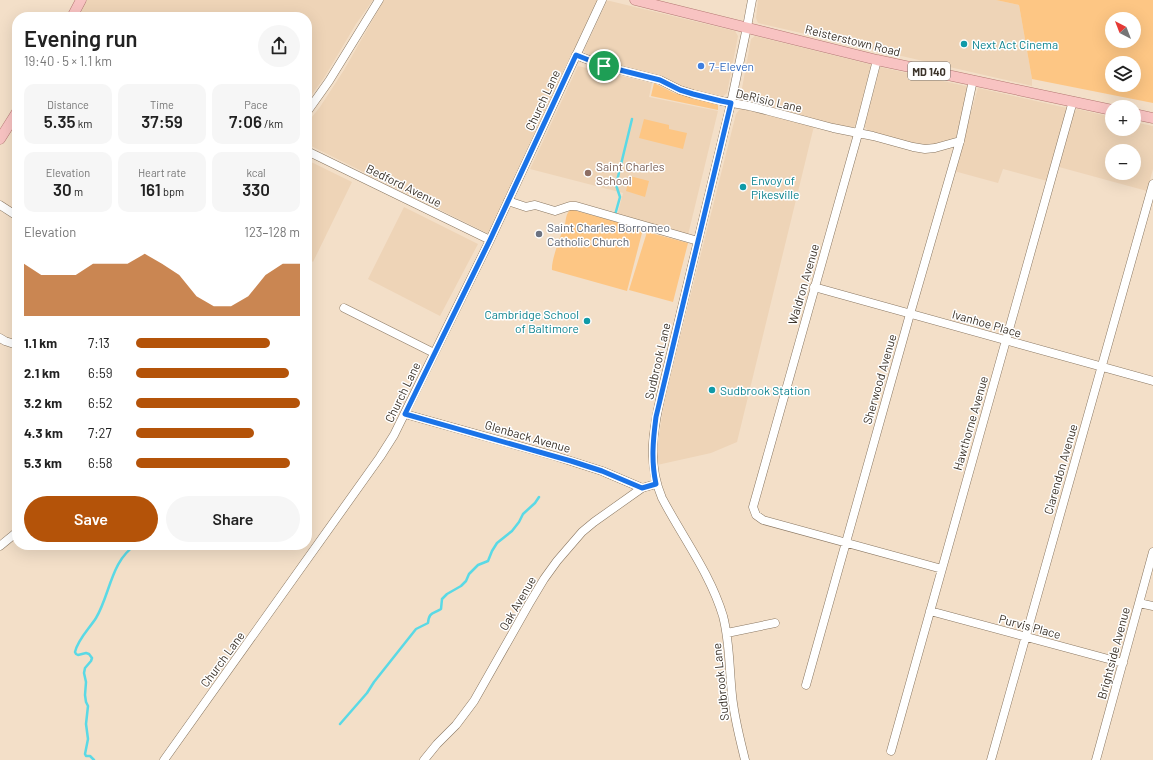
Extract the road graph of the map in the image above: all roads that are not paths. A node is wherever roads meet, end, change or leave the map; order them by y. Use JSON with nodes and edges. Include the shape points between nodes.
{"nodes":[{"id":1,"x":80,"y":0,"type":"edge"},
{"id":2,"x":379,"y":0,"type":"edge"},
{"id":3,"x":602,"y":0,"type":"edge"},
{"id":4,"x":635,"y":0,"type":"edge"},
{"id":5,"x":752,"y":0,"type":"edge"},
{"id":6,"x":74,"y":12,"type":"edge"},
{"id":7,"x":747,"y":27,"type":"junction"},
{"id":8,"x":576,"y":55,"type":"junction"},
{"id":9,"x":878,"y":60,"type":"junction"},
{"id":10,"x":973,"y":80,"type":"junction"},
{"id":11,"x":1073,"y":101,"type":"junction"},
{"id":12,"x":731,"y":103,"type":"junction"},
{"id":13,"x":312,"y":105,"type":"edge"},
{"id":14,"x":1105,"y":108,"type":"edge"},
{"id":15,"x":1141,"y":115,"type":"edge"},
{"id":16,"x":1153,"y":118,"type":"edge"},
{"id":17,"x":12,"y":120,"type":"edge"},
{"id":18,"x":858,"y":134,"type":"junction"},
{"id":19,"x":0,"y":139,"type":"edge"},
{"id":20,"x":960,"y":141,"type":"junction"},
{"id":21,"x":312,"y":153,"type":"edge"},
{"id":22,"x":1153,"y":184,"type":"edge"},
{"id":23,"x":508,"y":201,"type":"junction"},
{"id":24,"x":0,"y":205,"type":"edge"},
{"id":25,"x":12,"y":213,"type":"edge"},
{"id":26,"x":490,"y":240,"type":"junction"},
{"id":27,"x":698,"y":241,"type":"junction"},
{"id":28,"x":814,"y":287,"type":"junction"},
{"id":29,"x":344,"y":308,"type":"dead end"},
{"id":30,"x":910,"y":314,"type":"junction"},
{"id":31,"x":0,"y":338,"type":"edge"},
{"id":32,"x":1006,"y":341,"type":"junction"},
{"id":33,"x":12,"y":343,"type":"edge"},
{"id":34,"x":434,"y":353,"type":"junction"},
{"id":35,"x":1101,"y":367,"type":"junction"},
{"id":36,"x":1153,"y":381,"type":"edge"},
{"id":37,"x":405,"y":414,"type":"junction"},
{"id":38,"x":656,"y":484,"type":"junction"},
{"id":39,"x":642,"y":488,"type":"junction"},
{"id":40,"x":12,"y":536,"type":"edge"},
{"id":41,"x":846,"y":543,"type":"junction"},
{"id":42,"x":0,"y":546,"type":"edge"},
{"id":43,"x":1153,"y":552,"type":"edge"},
{"id":44,"x":942,"y":569,"type":"junction"},
{"id":45,"x":1138,"y":603,"type":"junction"},
{"id":46,"x":1153,"y":606,"type":"edge"},
{"id":47,"x":930,"y":611,"type":"junction"},
{"id":48,"x":774,"y":623,"type":"dead end"},
{"id":49,"x":726,"y":633,"type":"junction"},
{"id":50,"x":1026,"y":637,"type":"junction"},
{"id":51,"x":1123,"y":663,"type":"junction"},
{"id":52,"x":806,"y":685,"type":"dead end"},
{"id":53,"x":891,"y":751,"type":"dead end"},
{"id":54,"x":164,"y":760,"type":"edge"},
{"id":55,"x":424,"y":760,"type":"edge"},
{"id":56,"x":745,"y":760,"type":"edge"},
{"id":57,"x":991,"y":760,"type":"edge"},
{"id":58,"x":1096,"y":760,"type":"edge"}],
"edges":[{"from":1,"to":6,"type":"main road"},
{"from":2,"to":13,"type":"street"},
{"from":3,"to":8,"type":"street","name":"Church Lane"},
{"from":4,"to":7,"type":"main road","name":"Reisterstown Road","number":"MD 140"},
{"from":5,"to":7,"type":"street","name":"Sudbrook Lane"},
{"from":7,"to":9,"type":"main road","name":"Reisterstown Road","number":"MD 140"},
{"from":7,"to":12,"type":"street","name":"Sudbrook Lane"},
{"from":8,"to":12,"type":"street","name":"DeRisio Lane","via":[[604,66],[660,80],[680,90]]},
{"from":8,"to":23,"type":"street","name":"Church Lane"},
{"from":9,"to":10,"type":"main road","name":"Reisterstown Road","number":"MD 140"},
{"from":9,"to":18,"type":"street","name":"Waldron Avenue"},
{"from":10,"to":11,"type":"main road","name":"Reisterstown Road","number":"MD 140"},
{"from":10,"to":20,"type":"street","name":"Sherwood Avenue"},
{"from":11,"to":14,"type":"main road","name":"Reisterstown Road","number":"MD 140"},
{"from":11,"to":32,"type":"street","name":"Hawthorne Avenue"},
{"from":12,"to":18,"type":"street","name":"DeRisio Lane"},
{"from":12,"to":27,"type":"street","name":"Sudbrook Lane"},
{"from":15,"to":16,"type":"main road"},
{"from":17,"to":19,"type":"main road"},
{"from":18,"to":20,"type":"street","name":"DeRisio Lane","via":[[925,149]]},
{"from":18,"to":28,"type":"street","name":"Waldron Avenue"},
{"from":20,"to":30,"type":"street","name":"Sherwood Avenue"},
{"from":21,"to":26,"type":"street","name":"Bedford Avenue"},
{"from":22,"to":35,"type":"street","name":"Clarendon Avenue"},
{"from":23,"to":26,"type":"street","name":"Church Lane"},
{"from":23,"to":27,"type":"street","via":[[526,207],[535,205],[555,211],[576,206]]},
{"from":24,"to":25,"type":"street"},
{"from":26,"to":34,"type":"street","name":"Church Lane"},
{"from":27,"to":38,"type":"street","name":"Sudbrook Lane","via":[[656,417],[652,449]]},
{"from":28,"to":30,"type":"street","name":"Ivanhoe Place"},
{"from":28,"to":41,"type":"street","name":"Waldron Avenue","via":[[753,507],[756,515],[763,520]]},
{"from":29,"to":34,"type":"street"},
{"from":30,"to":32,"type":"street","name":"Ivanhoe Place"},
{"from":30,"to":41,"type":"street","name":"Sherwood Avenue"},
{"from":31,"to":33,"type":"street"},
{"from":32,"to":35,"type":"street","name":"Ivanhoe Place"},
{"from":32,"to":44,"type":"street","name":"Hawthorne Avenue"},
{"from":34,"to":37,"type":"street","name":"Church Lane"},
{"from":35,"to":36,"type":"street","name":"Ivanhoe Place"},
{"from":35,"to":50,"type":"street","name":"Clarendon Avenue"},
{"from":37,"to":39,"type":"street","name":"Glenback Avenue","via":[[571,461]]},
{"from":37,"to":54,"type":"street","name":"Church Lane","via":[[380,458]]},
{"from":38,"to":39,"type":"street","name":"Oak Avenue"},
{"from":38,"to":49,"type":"street","name":"Sudbrook Lane","via":[[712,586]]},
{"from":39,"to":55,"type":"street","name":"Oak Avenue","via":[[582,532],[557,561],[529,604],[474,701]]},
{"from":40,"to":42,"type":"street"},
{"from":41,"to":44,"type":"street"},
{"from":41,"to":52,"type":"street","name":"Sherwood Avenue"},
{"from":43,"to":45,"type":"street","name":"Brightside Avenue"},
{"from":44,"to":47,"type":"street","name":"Hawthorne Avenue"},
{"from":45,"to":46,"type":"street"},
{"from":45,"to":51,"type":"street","name":"Brightside Avenue"},
{"from":47,"to":50,"type":"street","name":"Purvis Place"},
{"from":47,"to":53,"type":"street","name":"Hawthorne Avenue"},
{"from":48,"to":49,"type":"street"},
{"from":49,"to":56,"type":"street","name":"Sudbrook Lane","via":[[732,696]]},
{"from":50,"to":51,"type":"street","name":"Purvis Place"},
{"from":50,"to":57,"type":"street","name":"Clarendon Avenue"},
{"from":51,"to":58,"type":"street","name":"Brightside Avenue"}]}
